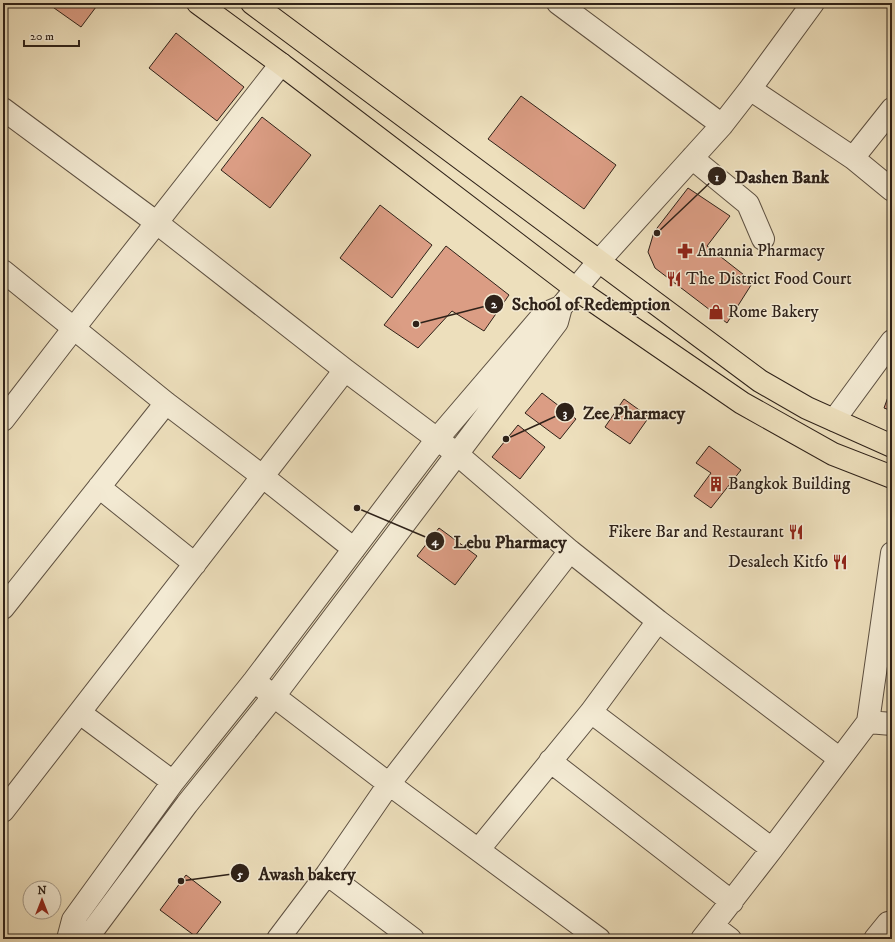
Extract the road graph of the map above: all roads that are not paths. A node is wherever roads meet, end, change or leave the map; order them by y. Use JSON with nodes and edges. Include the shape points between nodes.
{"nodes":[{"id":1,"x":198,"y":3,"type":"edge"},
{"id":2,"x":252,"y":3,"type":"edge"},
{"id":3,"x":558,"y":3,"type":"edge"},
{"id":4,"x":813,"y":3,"type":"edge"},
{"id":5,"x":281,"y":64,"type":"junction"},
{"id":6,"x":750,"y":89,"type":"junction"},
{"id":7,"x":3,"y":109,"type":"edge"},
{"id":8,"x":892,"y":109,"type":"edge"},
{"id":9,"x":722,"y":125,"type":"junction"},
{"id":10,"x":692,"y":158,"type":"junction"},
{"id":11,"x":853,"y":158,"type":"junction"},
{"id":12,"x":892,"y":190,"type":"edge"},
{"id":13,"x":157,"y":223,"type":"junction"},
{"id":14,"x":763,"y":239,"type":"dead end"},
{"id":15,"x":599,"y":262,"type":"junction"},
{"id":16,"x":3,"y":271,"type":"edge"},
{"id":17,"x":576,"y":289,"type":"junction"},
{"id":18,"x":561,"y":307,"type":"junction"},
{"id":19,"x":74,"y":328,"type":"junction"},
{"id":20,"x":892,"y":341,"type":"edge"},
{"id":21,"x":344,"y":370,"type":"junction"},
{"id":22,"x":166,"y":403,"type":"junction"},
{"id":23,"x":3,"y":420,"type":"edge"},
{"id":24,"x":834,"y":420,"type":"junction"},
{"id":25,"x":437,"y":440,"type":"junction"},
{"id":26,"x":892,"y":446,"type":"edge"},
{"id":27,"x":457,"y":454,"type":"junction"},
{"id":28,"x":262,"y":476,"type":"junction"},
{"id":29,"x":892,"y":477,"type":"edge"},
{"id":30,"x":99,"y":487,"type":"junction"},
{"id":31,"x":354,"y":549,"type":"junction"},
{"id":32,"x":570,"y":551,"type":"junction"},
{"id":33,"x":892,"y":553,"type":"edge"},
{"id":34,"x":195,"y":564,"type":"junction"},
{"id":35,"x":3,"y":608,"type":"edge"},
{"id":36,"x":658,"y":621,"type":"junction"},
{"id":37,"x":254,"y":681,"type":"junction"},
{"id":38,"x":274,"y":696,"type":"junction"},
{"id":39,"x":591,"y":712,"type":"junction"},
{"id":40,"x":80,"y":713,"type":"junction"},
{"id":41,"x":868,"y":722,"type":"junction"},
{"id":42,"x":892,"y":724,"type":"edge"},
{"id":43,"x":840,"y":759,"type":"junction"},
{"id":44,"x":550,"y":761,"type":"junction"},
{"id":45,"x":173,"y":782,"type":"junction"},
{"id":46,"x":389,"y":784,"type":"junction"},
{"id":47,"x":7,"y":797,"type":"edge"},
{"id":48,"x":479,"y":850,"type":"junction"},
{"id":49,"x":772,"y":850,"type":"junction"},
{"id":50,"x":327,"y":874,"type":"junction"},
{"id":51,"x":732,"y":902,"type":"junction"},
{"id":52,"x":708,"y":932,"type":"edge"},
{"id":53,"x":70,"y":939,"type":"edge"},
{"id":54,"x":278,"y":939,"type":"edge"},
{"id":55,"x":413,"y":939,"type":"edge"},
{"id":56,"x":599,"y":939,"type":"edge"},
{"id":57,"x":730,"y":939,"type":"edge"}],
"edges":[{"from":1,"to":5,"type":"main road"},
{"from":2,"to":15,"type":"main road"},
{"from":3,"to":9,"type":"street"},
{"from":4,"to":6,"type":"street"},
{"from":5,"to":13,"type":"street"},
{"from":5,"to":17,"type":"main road"},
{"from":6,"to":9,"type":"street"},
{"from":6,"to":11,"type":"street"},
{"from":7,"to":13,"type":"street"},
{"from":8,"to":11,"type":"street"},
{"from":9,"to":10,"type":"street"},
{"from":10,"to":14,"type":"street","via":[[748,204]]},
{"from":10,"to":15,"type":"street"},
{"from":11,"to":12,"type":"street"},
{"from":13,"to":19,"type":"street"},
{"from":13,"to":21,"type":"street"},
{"from":15,"to":17,"type":"street"},
{"from":15,"to":24,"type":"main road","via":[[760,380]]},
{"from":16,"to":19,"type":"street"},
{"from":17,"to":18,"type":"street"},
{"from":17,"to":29,"type":"main road","via":[[742,403],[833,454]]},
{"from":18,"to":25,"type":"street","via":[[544,314]]},
{"from":18,"to":27,"type":"street","via":[[557,322]]},
{"from":19,"to":22,"type":"street"},
{"from":19,"to":23,"type":"street"},
{"from":20,"to":24,"type":"street"},
{"from":21,"to":25,"type":"street"},
{"from":21,"to":28,"type":"street"},
{"from":22,"to":28,"type":"street"},
{"from":22,"to":30,"type":"street"},
{"from":24,"to":26,"type":"main road"},
{"from":25,"to":27,"type":"street"},
{"from":25,"to":31,"type":"street"},
{"from":27,"to":32,"type":"street"},
{"from":27,"to":38,"type":"street"},
{"from":28,"to":31,"type":"street"},
{"from":28,"to":34,"type":"street"},
{"from":30,"to":34,"type":"street"},
{"from":30,"to":35,"type":"street"},
{"from":31,"to":37,"type":"street"},
{"from":32,"to":36,"type":"street"},
{"from":32,"to":46,"type":"street"},
{"from":33,"to":41,"type":"street"},
{"from":34,"to":40,"type":"street"},
{"from":36,"to":39,"type":"street"},
{"from":36,"to":43,"type":"street"},
{"from":37,"to":38,"type":"street"},
{"from":37,"to":45,"type":"street"},
{"from":38,"to":46,"type":"street"},
{"from":38,"to":53,"type":"street","via":[[187,804],[93,930]]},
{"from":39,"to":44,"type":"street"},
{"from":39,"to":49,"type":"street"},
{"from":40,"to":45,"type":"street"},
{"from":40,"to":47,"type":"street"},
{"from":41,"to":42,"type":"street"},
{"from":41,"to":43,"type":"street"},
{"from":43,"to":49,"type":"street"},
{"from":44,"to":48,"type":"street"},
{"from":44,"to":51,"type":"street"},
{"from":45,"to":53,"type":"street","via":[[73,920]]},
{"from":46,"to":48,"type":"street"},
{"from":46,"to":50,"type":"street"},
{"from":48,"to":56,"type":"street"},
{"from":49,"to":51,"type":"street"},
{"from":50,"to":54,"type":"street"},
{"from":50,"to":55,"type":"street"},
{"from":51,"to":52,"type":"street"},
{"from":52,"to":57,"type":"street"}]}
